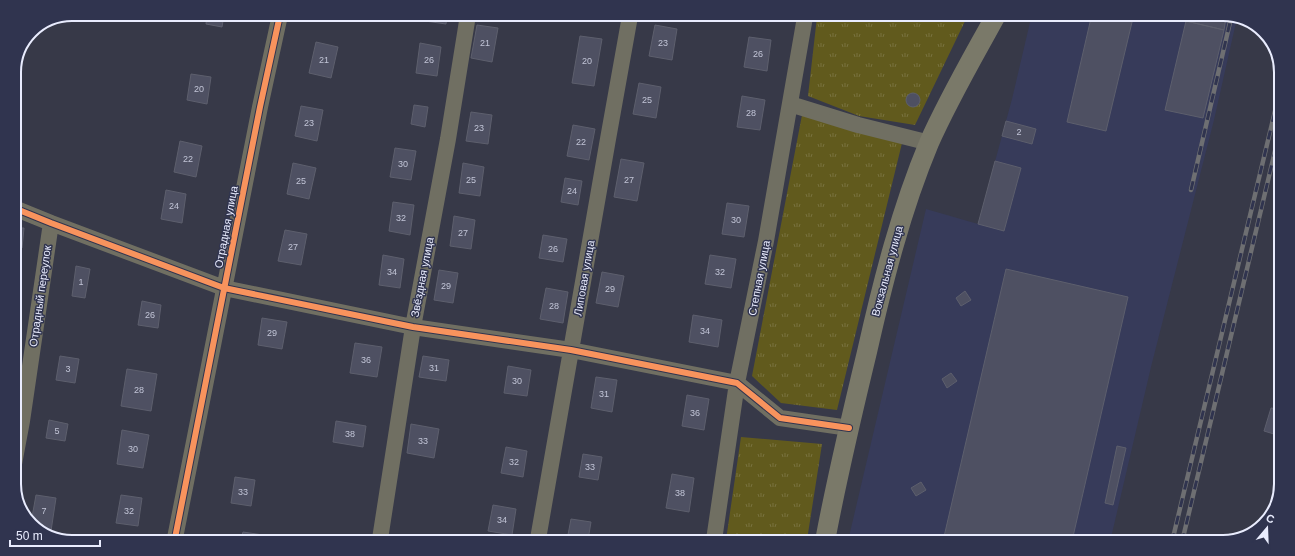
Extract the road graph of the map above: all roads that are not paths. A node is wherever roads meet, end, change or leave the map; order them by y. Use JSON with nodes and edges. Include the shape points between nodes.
{"nodes":[{"id":1,"x":279,"y":21,"type":"edge"},
{"id":2,"x":467,"y":21,"type":"edge"},
{"id":3,"x":629,"y":21,"type":"edge"},
{"id":4,"x":804,"y":21,"type":"edge"},
{"id":5,"x":993,"y":21,"type":"edge"},
{"id":6,"x":790,"y":104,"type":"junction"},
{"id":7,"x":930,"y":143,"type":"junction"},
{"id":8,"x":21,"y":211,"type":"edge"},
{"id":9,"x":51,"y":223,"type":"junction"},
{"id":10,"x":224,"y":288,"type":"junction"},
{"id":11,"x":413,"y":327,"type":"junction"},
{"id":12,"x":572,"y":350,"type":"junction"},
{"id":13,"x":737,"y":383,"type":"junction"},
{"id":14,"x":21,"y":426,"type":"edge"},
{"id":15,"x":849,"y":428,"type":"junction"},
{"id":16,"x":176,"y":535,"type":"edge"},
{"id":17,"x":381,"y":535,"type":"edge"},
{"id":18,"x":539,"y":535,"type":"edge"},
{"id":19,"x":715,"y":535,"type":"edge"},
{"id":20,"x":826,"y":535,"type":"edge"}],
"edges":[{"from":1,"to":10,"type":"street","name":"Отрадная улица"},
{"from":2,"to":11,"type":"street","name":"Звёздная улица"},
{"from":3,"to":12,"type":"street","name":"Липовая улица"},
{"from":4,"to":6,"type":"street","name":"Степная улица"},
{"from":5,"to":7,"type":"main road","name":"Вокзальная улица"},
{"from":6,"to":7,"type":"street"},
{"from":6,"to":13,"type":"street","name":"Степная улица"},
{"from":7,"to":15,"type":"main road","name":"Вокзальная улица","via":[[900,222],[880,294]]},
{"from":8,"to":9,"type":"street"},
{"from":9,"to":10,"type":"street"},
{"from":9,"to":14,"type":"street","name":"Отрадный переулок"},
{"from":10,"to":11,"type":"street"},
{"from":10,"to":16,"type":"street","name":"Отрадная улица"},
{"from":11,"to":12,"type":"street"},
{"from":11,"to":17,"type":"street","name":"Звёздная улица"},
{"from":12,"to":13,"type":"street"},
{"from":12,"to":18,"type":"street","name":"Липовая улица"},
{"from":13,"to":15,"type":"street","via":[[780,418]]},
{"from":13,"to":19,"type":"street","name":"Степная улица"},
{"from":15,"to":20,"type":"main road","name":"Вокзальная улица"}]}
